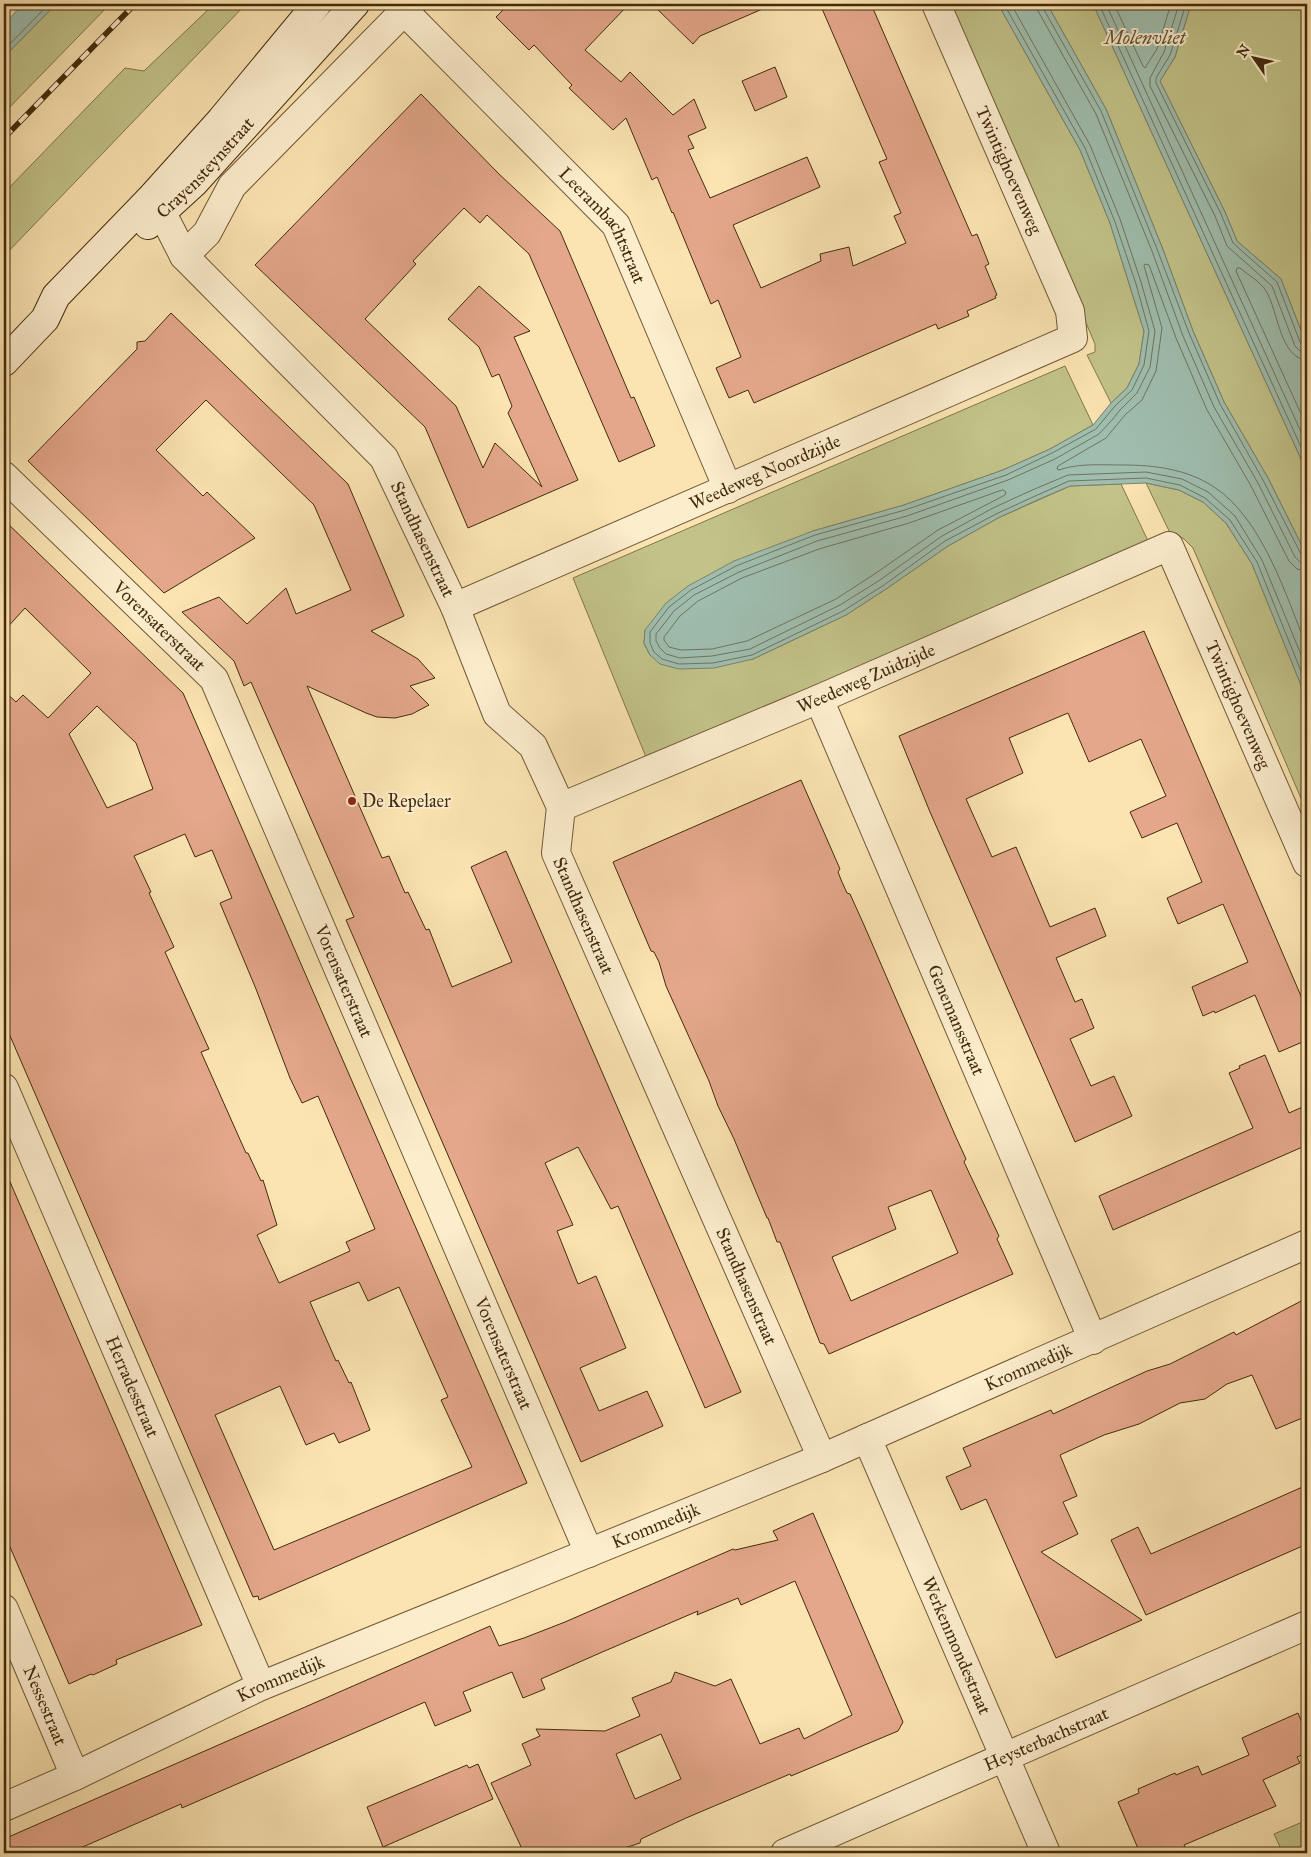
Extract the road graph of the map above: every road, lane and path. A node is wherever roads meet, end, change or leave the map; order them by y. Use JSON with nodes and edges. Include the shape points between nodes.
{"nodes":[{"id":1,"x":317,"y":4,"type":"edge"},
{"id":2,"x":355,"y":4,"type":"edge"},
{"id":3,"x":936,"y":4,"type":"edge"},
{"id":4,"x":407,"y":7,"type":"edge"},
{"id":5,"x":155,"y":206,"type":"junction"},
{"id":6,"x":184,"y":256,"type":"junction"},
{"id":7,"x":1073,"y":338,"type":"joint"},
{"id":8,"x":4,"y":362,"type":"edge"},
{"id":9,"x":4,"y":476,"type":"edge"},
{"id":10,"x":728,"y":489,"type":"junction"},
{"id":11,"x":1169,"y":546,"type":"joint"},
{"id":12,"x":455,"y":607,"type":"junction"},
{"id":13,"x":819,"y":699,"type":"junction"},
{"id":14,"x":561,"y":807,"type":"junction"},
{"id":15,"x":1307,"y":863,"type":"edge"},
{"id":16,"x":4,"y":1088,"type":"edge"},
{"id":17,"x":1307,"y":1244,"type":"edge"},
{"id":18,"x":1093,"y":1340,"type":"junction"},
{"id":19,"x":867,"y":1438,"type":"junction"},
{"id":20,"x":822,"y":1458,"type":"junction"},
{"id":21,"x":589,"y":1553,"type":"junction"},
{"id":22,"x":4,"y":1609,"type":"edge"},
{"id":23,"x":1307,"y":1625,"type":"edge"},
{"id":24,"x":261,"y":1686,"type":"junction"},
{"id":25,"x":1005,"y":1758,"type":"junction"},
{"id":26,"x":75,"y":1776,"type":"junction"},
{"id":27,"x":4,"y":1807,"type":"edge"},
{"id":28,"x":786,"y":1853,"type":"edge"},
{"id":29,"x":1046,"y":1853,"type":"edge"}],
"edges":[{"from":1,"to":5,"type":"street","name":"Crayensteynstraat"},
{"from":2,"to":5,"type":"street","name":"Crayensteynstraat","via":[[194,183]]},
{"from":3,"to":7,"type":"street","name":"Twintighoevenweg","via":[[1070,311]]},
{"from":4,"to":6,"type":"street","name":"Crayensteynstraat","via":[[232,186],[207,233]]},
{"from":4,"to":10,"type":"street","name":"Leerambachtstraat","via":[[616,225]]},
{"from":5,"to":6,"type":"street","name":"Standhasenstraat"},
{"from":5,"to":8,"type":"street","name":"Crayensteynstraat","via":[[56,296],[45,319]]},
{"from":6,"to":12,"type":"street","name":"Standhasenstraat","via":[[384,458]]},
{"from":7,"to":10,"type":"street","name":"Weedeweg Noordzijde"},
{"from":9,"to":21,"type":"street","name":"Vorensaterstraat","via":[[214,679]]},
{"from":10,"to":12,"type":"street","name":"Weedeweg Noordzijde"},
{"from":11,"to":13,"type":"street","name":"Weedeweg Zuidzijde"},
{"from":11,"to":15,"type":"street","name":"Twintighoevenweg"},
{"from":12,"to":14,"type":"street","name":"Standhasenstraat","via":[[496,714],[533,746]]},
{"from":13,"to":14,"type":"street","name":"Weedeweg Zuidzijde"},
{"from":13,"to":18,"type":"street","name":"Genemansstraat"},
{"from":14,"to":20,"type":"street","name":"Standhasenstraat","via":[[556,853]]},
{"from":16,"to":24,"type":"street","name":"Herradesstraat"},
{"from":17,"to":18,"type":"street","name":"Krommedijk"},
{"from":18,"to":19,"type":"street","name":"Krommedijk"},
{"from":19,"to":20,"type":"street","name":"Krommedijk"},
{"from":19,"to":25,"type":"street","name":"Werkenmondestraat"},
{"from":20,"to":21,"type":"street","name":"Krommedijk"},
{"from":21,"to":24,"type":"street","name":"Krommedijk"},
{"from":22,"to":26,"type":"street","name":"Nessestraat"},
{"from":23,"to":25,"type":"street","name":"Heysterbachstraat"},
{"from":24,"to":26,"type":"street","name":"Krommedijk"},
{"from":25,"to":28,"type":"street","name":"Heysterbachstraat"},
{"from":25,"to":29,"type":"street","name":"Werkenmondestraat"},
{"from":26,"to":27,"type":"street","name":"Krommedijk"}]}
